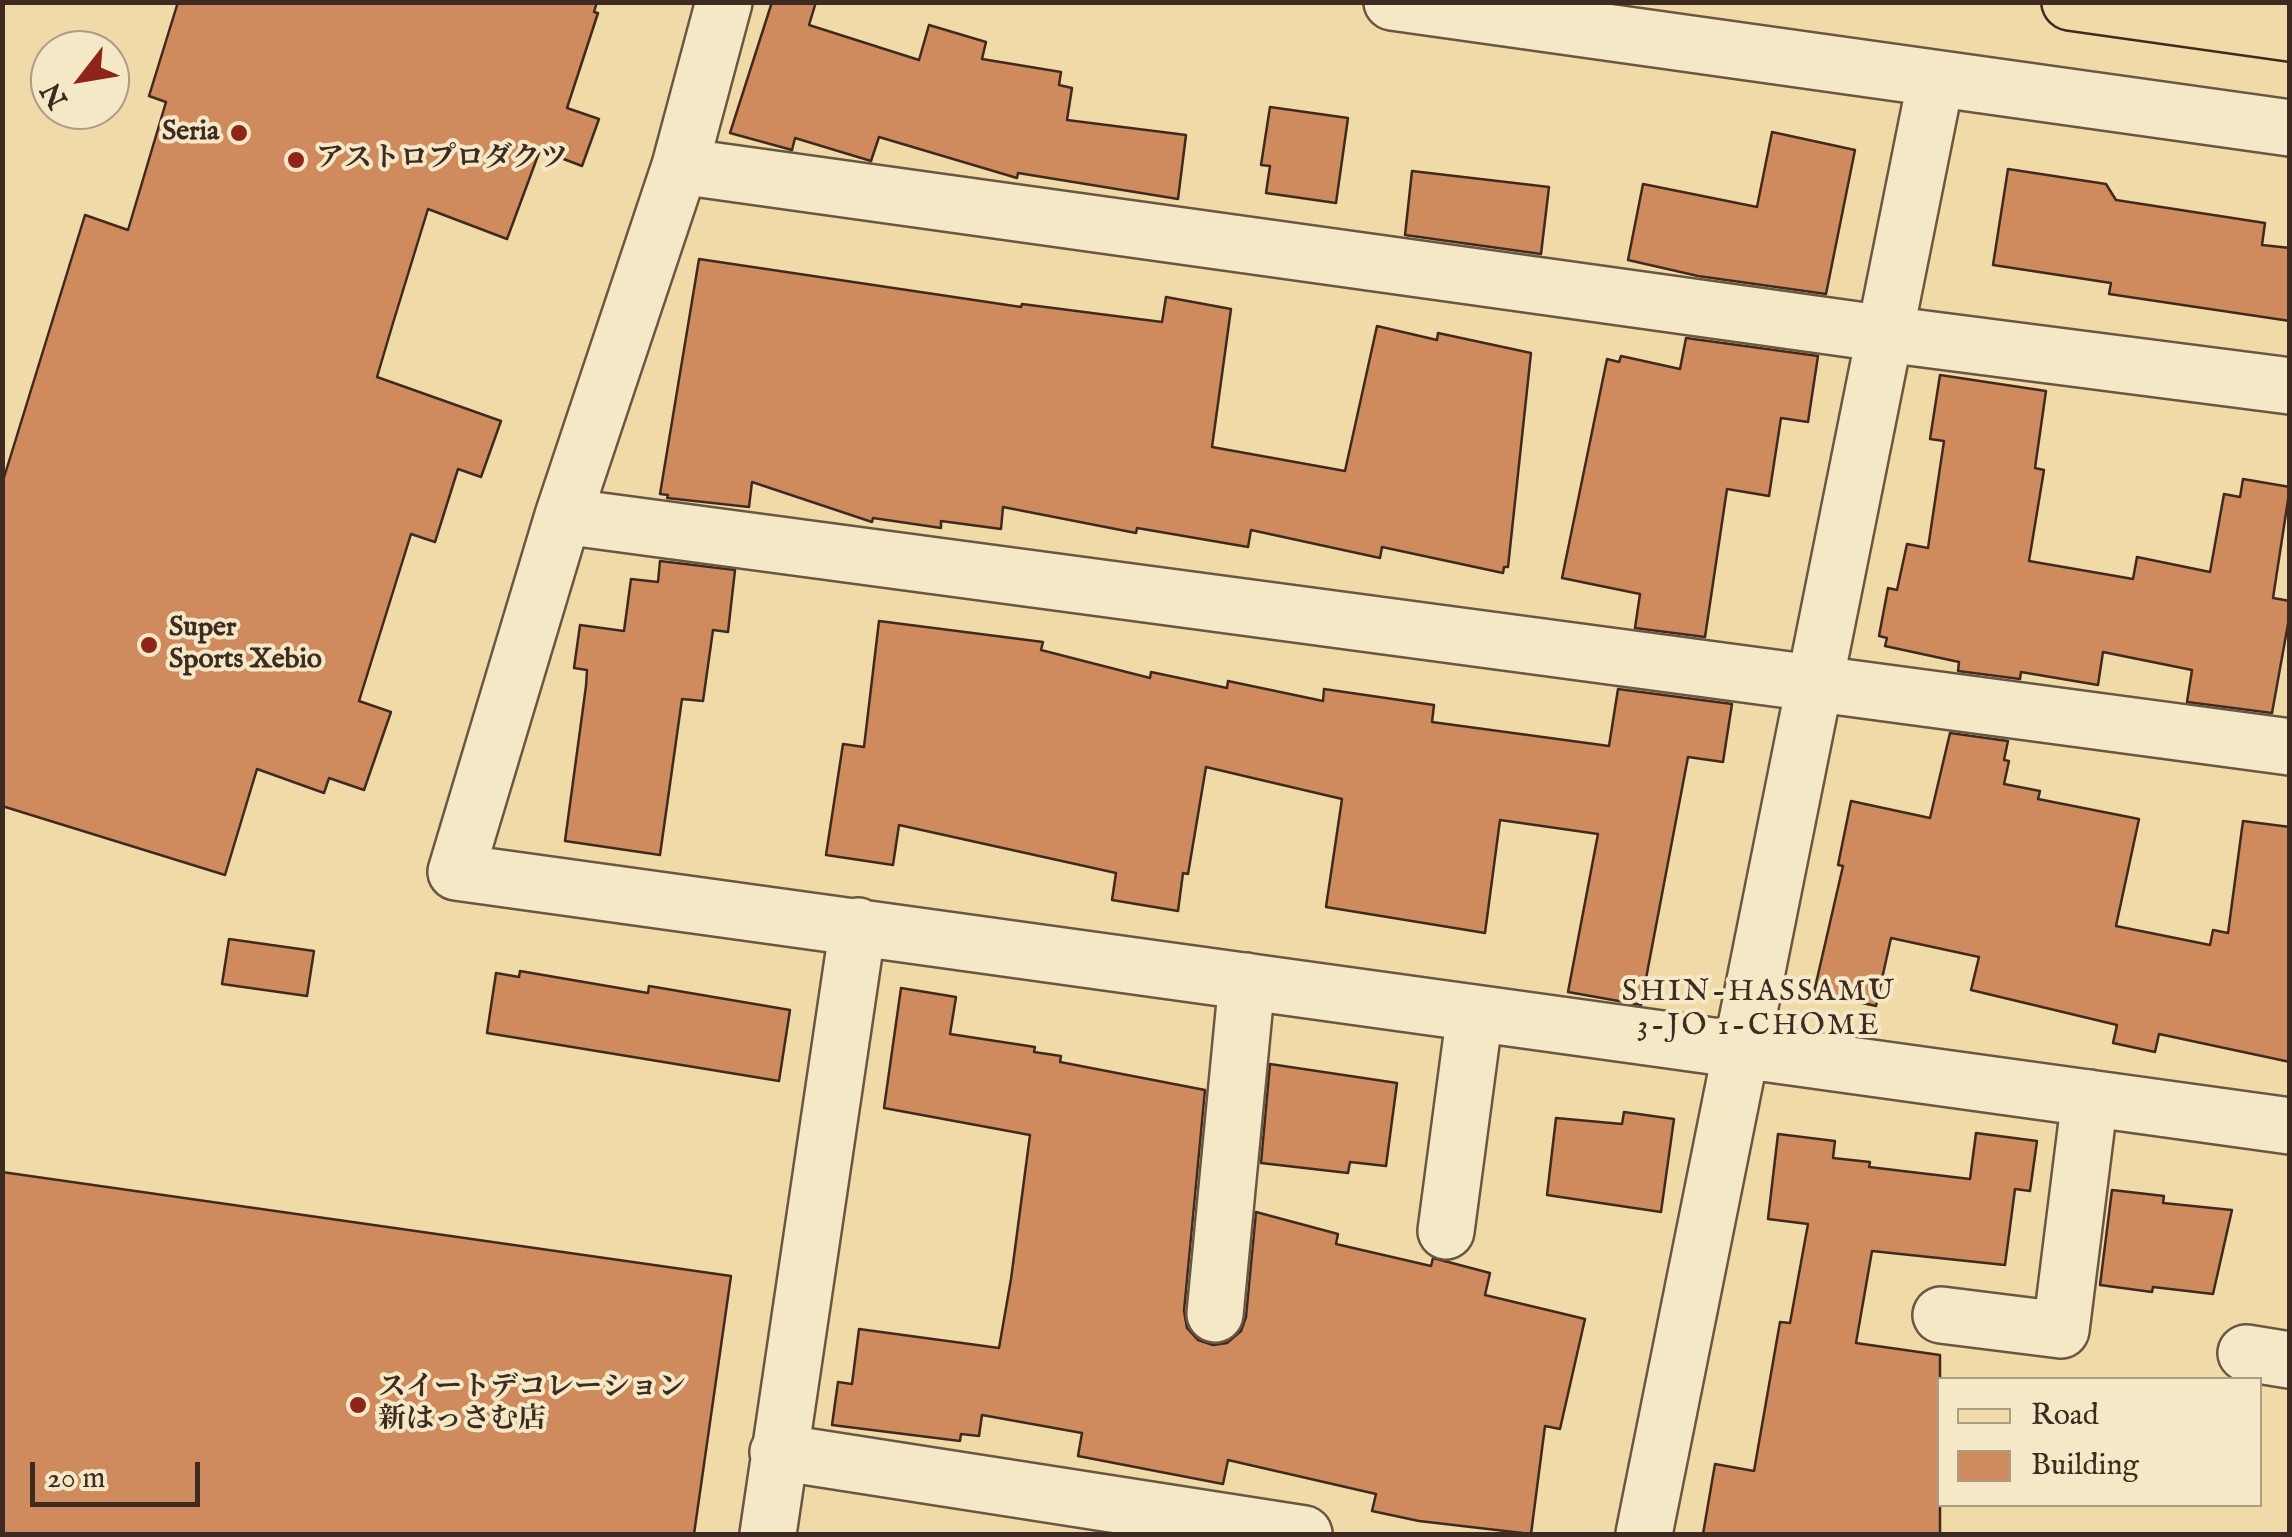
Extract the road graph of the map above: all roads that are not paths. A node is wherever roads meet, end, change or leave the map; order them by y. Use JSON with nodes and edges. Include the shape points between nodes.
{"nodes":[{"id":1,"x":724,"y":2,"type":"edge"},
{"id":2,"x":1392,"y":2,"type":"edge"},
{"id":3,"x":2070,"y":2,"type":"edge"},
{"id":4,"x":2290,"y":33,"type":"edge"},
{"id":5,"x":1936,"y":78,"type":"junction"},
{"id":6,"x":2290,"y":128,"type":"edge"},
{"id":7,"x":680,"y":166,"type":"junction"},
{"id":8,"x":1886,"y":334,"type":"junction"},
{"id":9,"x":2290,"y":386,"type":"edge"},
{"id":10,"x":563,"y":516,"type":"junction"},
{"id":11,"x":1817,"y":684,"type":"junction"},
{"id":12,"x":2290,"y":747,"type":"edge"},
{"id":13,"x":858,"y":926,"type":"junction"},
{"id":14,"x":1247,"y":981,"type":"junction"},
{"id":15,"x":1475,"y":1013,"type":"junction"},
{"id":16,"x":1744,"y":1051,"type":"junction"},
{"id":17,"x":2090,"y":1098,"type":"junction"},
{"id":18,"x":2290,"y":1126,"type":"edge"},
{"id":19,"x":1446,"y":1231,"type":"dead end"},
{"id":20,"x":1215,"y":1314,"type":"dead end"},
{"id":21,"x":1941,"y":1315,"type":"dead end"},
{"id":22,"x":778,"y":1452,"type":"junction"},
{"id":23,"x":768,"y":1534,"type":"edge"},
{"id":24,"x":1304,"y":1534,"type":"edge"},
{"id":25,"x":1644,"y":1534,"type":"edge"}],
"edges":[{"from":1,"to":7,"type":"street"},
{"from":2,"to":5,"type":"street"},
{"from":3,"to":4,"type":"main road"},
{"from":5,"to":6,"type":"street"},
{"from":5,"to":8,"type":"street"},
{"from":7,"to":8,"type":"street"},
{"from":7,"to":10,"type":"street"},
{"from":8,"to":9,"type":"street"},
{"from":8,"to":11,"type":"street"},
{"from":10,"to":11,"type":"street"},
{"from":10,"to":13,"type":"street","via":[[456,872]]},
{"from":11,"to":12,"type":"street"},
{"from":11,"to":16,"type":"street"},
{"from":13,"to":14,"type":"street"},
{"from":13,"to":22,"type":"street"},
{"from":14,"to":15,"type":"street"},
{"from":14,"to":20,"type":"street"},
{"from":15,"to":16,"type":"street"},
{"from":15,"to":19,"type":"street"},
{"from":16,"to":17,"type":"street"},
{"from":16,"to":25,"type":"street"},
{"from":17,"to":18,"type":"street"},
{"from":17,"to":21,"type":"street","via":[[2061,1330]]},
{"from":22,"to":23,"type":"street"},
{"from":22,"to":24,"type":"street"}]}
